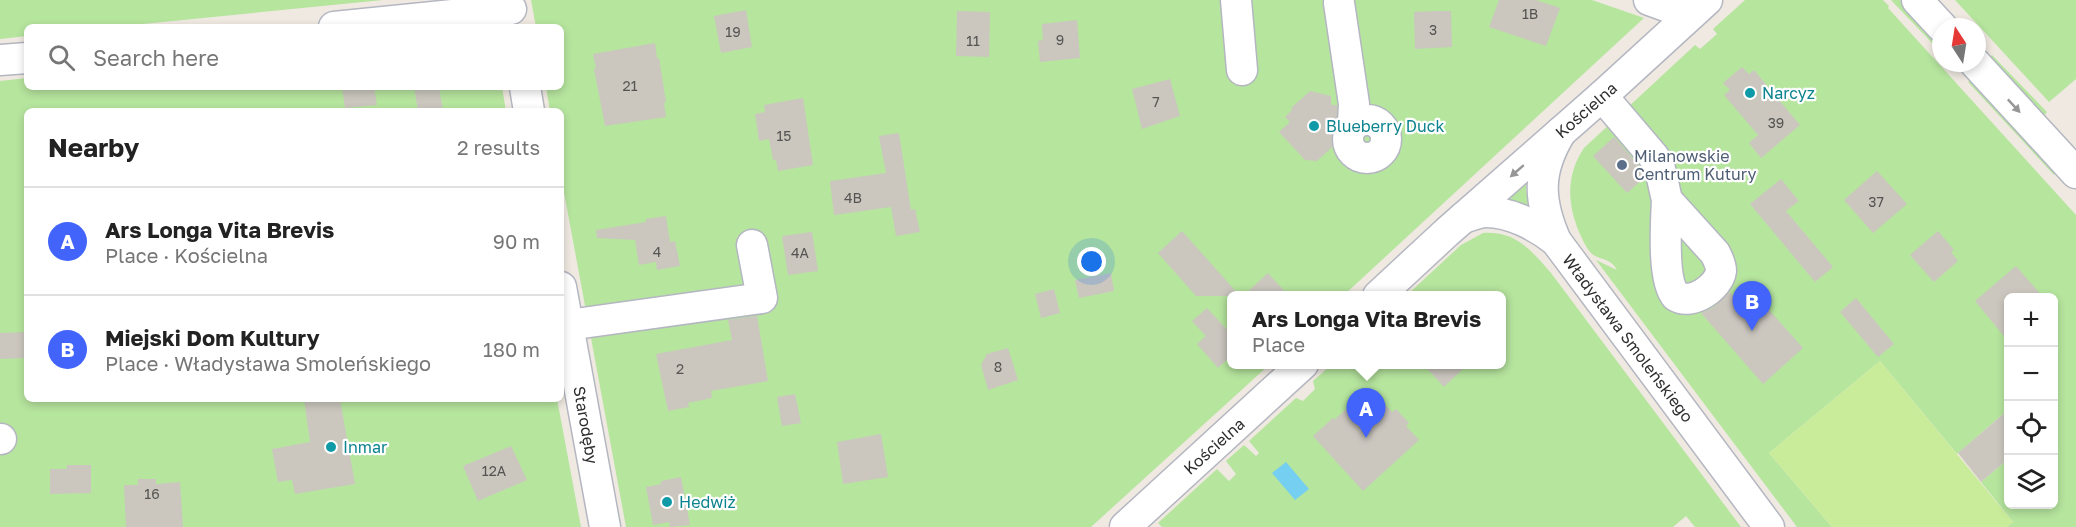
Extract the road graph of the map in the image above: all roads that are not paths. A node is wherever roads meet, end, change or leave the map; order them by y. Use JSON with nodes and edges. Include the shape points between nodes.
{"nodes":[{"id":1,"x":1236,"y":0,"type":"edge"},
{"id":2,"x":1649,"y":0,"type":"edge"},
{"id":3,"x":1707,"y":0,"type":"edge"},
{"id":4,"x":1917,"y":0,"type":"edge"},
{"id":5,"x":1339,"y":3,"type":"dead end"},
{"id":6,"x":511,"y":12,"type":"edge"},
{"id":7,"x":1934,"y":18,"type":"edge"},
{"id":8,"x":1684,"y":20,"type":"junction"},
{"id":9,"x":369,"y":24,"type":"edge"},
{"id":10,"x":24,"y":58,"type":"edge"},
{"id":11,"x":0,"y":60,"type":"edge"},
{"id":12,"x":1242,"y":70,"type":"dead end"},
{"id":13,"x":1983,"y":72,"type":"edge"},
{"id":14,"x":526,"y":90,"type":"edge"},
{"id":15,"x":1602,"y":96,"type":"junction"},
{"id":16,"x":528,"y":108,"type":"edge"},
{"id":17,"x":1561,"y":132,"type":"junction"},
{"id":18,"x":1361,"y":166,"type":"dead end"},
{"id":19,"x":2076,"y":173,"type":"edge"},
{"id":20,"x":1667,"y":200,"type":"dead end"},
{"id":21,"x":1463,"y":218,"type":"junction"},
{"id":22,"x":1556,"y":241,"type":"junction"},
{"id":23,"x":752,"y":245,"type":"dead end"},
{"id":24,"x":1383,"y":291,"type":"edge"},
{"id":25,"x":564,"y":303,"type":"edge"},
{"id":26,"x":568,"y":325,"type":"junction"},
{"id":27,"x":1298,"y":369,"type":"edge"},
{"id":28,"x":605,"y":527,"type":"edge"},
{"id":29,"x":1125,"y":527,"type":"edge"},
{"id":30,"x":1769,"y":527,"type":"edge"}],
"edges":[{"from":1,"to":12,"type":"street"},
{"from":2,"to":8,"type":"street","via":[[1671,8]]},
{"from":3,"to":8,"type":"street","name":"Kościelna"},
{"from":4,"to":7,"type":"street"},
{"from":5,"to":18,"type":"street","via":[[1354,104],[1348,142]]},
{"from":6,"to":9,"type":"street"},
{"from":8,"to":15,"type":"street","name":"Kościelna"},
{"from":10,"to":11,"type":"street"},
{"from":13,"to":19,"type":"street","one_way":true},
{"from":14,"to":16,"type":"street"},
{"from":15,"to":17,"type":"street","name":"Kościelna"},
{"from":15,"to":20,"type":"street","via":[[1654,157]]},
{"from":17,"to":21,"type":"street","name":"Kościelna","one_way":true},
{"from":17,"to":22,"type":"street","name":"Władysława Smoleńskiego","via":[[1550,149],[1542,183],[1544,208]]},
{"from":21,"to":22,"type":"street","via":[[1484,212],[1505,214]]},
{"from":21,"to":24,"type":"street","name":"Kościelna"},
{"from":22,"to":30,"type":"street","name":"Władysława Smoleńskiego"},
{"from":23,"to":26,"type":"street","via":[[762,297]]},
{"from":25,"to":26,"type":"street","name":"Starodęby"},
{"from":26,"to":28,"type":"street","name":"Starodęby"},
{"from":27,"to":29,"type":"street","name":"Kościelna"}]}
